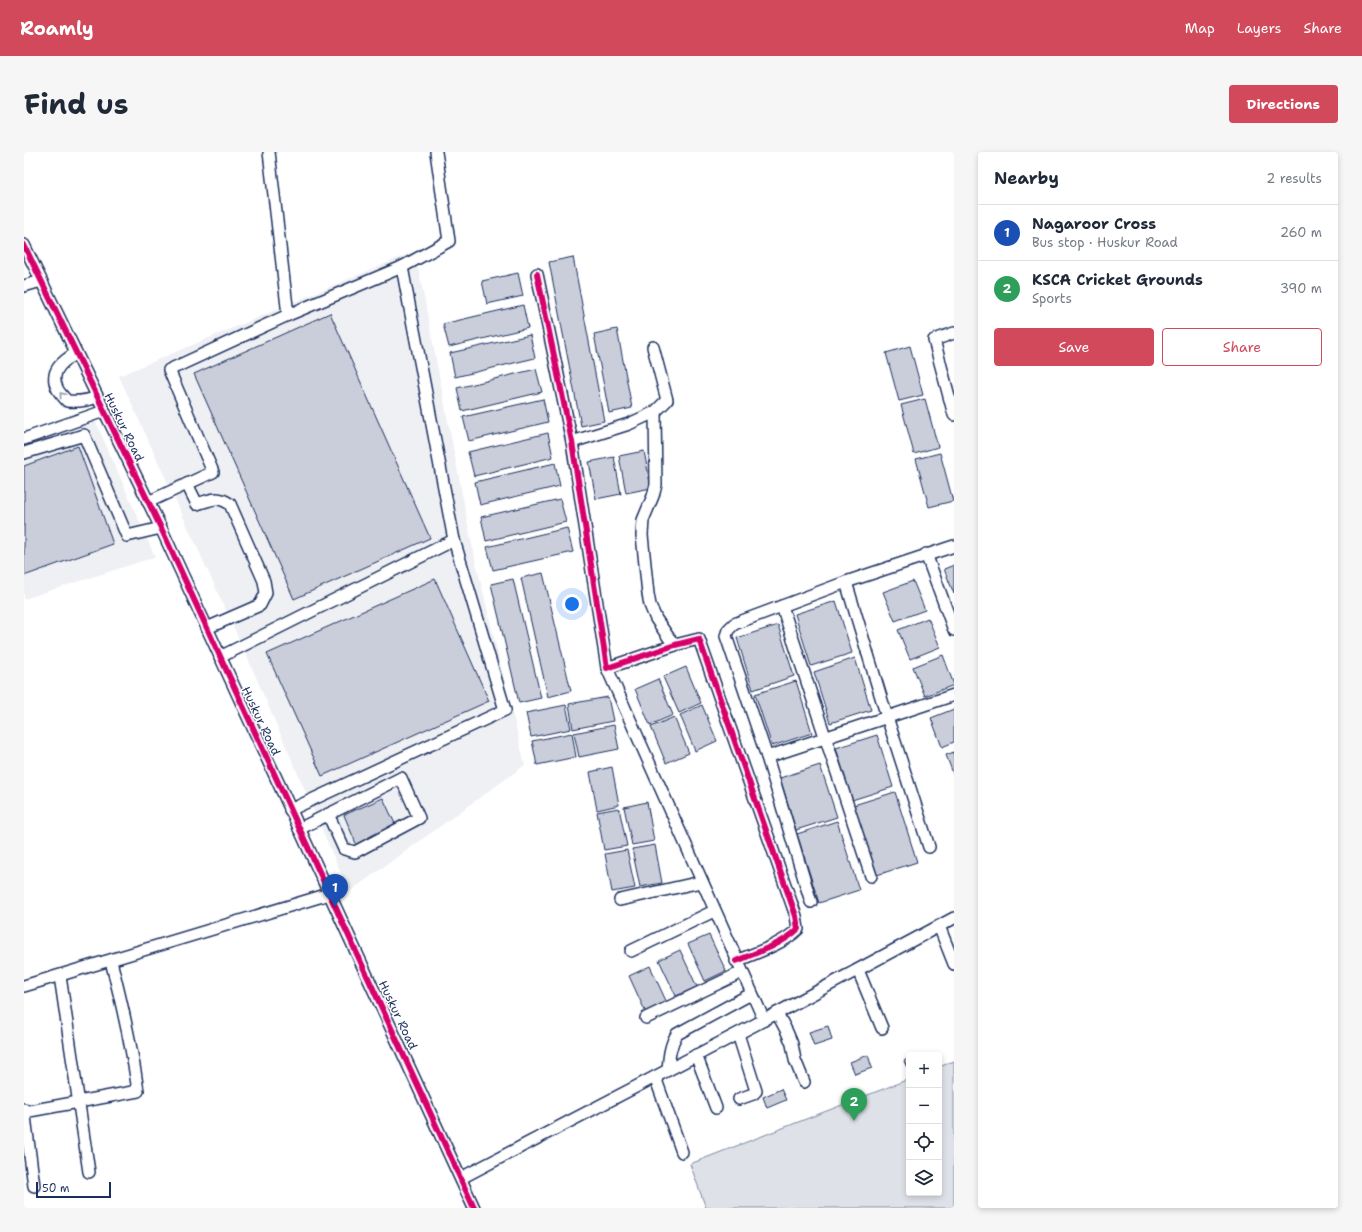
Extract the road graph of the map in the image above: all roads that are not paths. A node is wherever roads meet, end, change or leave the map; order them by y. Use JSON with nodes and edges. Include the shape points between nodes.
{"nodes":[{"id":1,"x":270,"y":152,"type":"edge"},
{"id":2,"x":436,"y":152,"type":"edge"},
{"id":3,"x":24,"y":245,"type":"edge"},
{"id":4,"x":402,"y":267,"type":"junction"},
{"id":5,"x":537,"y":274,"type":"dead end"},
{"id":6,"x":41,"y":281,"type":"junction"},
{"id":7,"x":24,"y":286,"type":"edge"},
{"id":8,"x":288,"y":315,"type":"junction"},
{"id":9,"x":954,"y":333,"type":"edge"},
{"id":10,"x":653,"y":347,"type":"dead end"},
{"id":11,"x":76,"y":353,"type":"junction"},
{"id":12,"x":97,"y":397,"type":"junction"},
{"id":13,"x":953,"y":408,"type":"edge"},
{"id":14,"x":104,"y":411,"type":"junction"},
{"id":15,"x":655,"y":412,"type":"junction"},
{"id":16,"x":24,"y":439,"type":"edge"},
{"id":17,"x":572,"y":442,"type":"junction"},
{"id":18,"x":24,"y":453,"type":"edge"},
{"id":19,"x":187,"y":484,"type":"junction"},
{"id":20,"x":148,"y":502,"type":"junction"},
{"id":21,"x":161,"y":528,"type":"junction"},
{"id":22,"x":454,"y":540,"type":"junction"},
{"id":23,"x":954,"y":546,"type":"edge"},
{"id":24,"x":926,"y":554,"type":"junction"},
{"id":25,"x":846,"y":582,"type":"junction"},
{"id":26,"x":782,"y":606,"type":"junction"},
{"id":27,"x":206,"y":628,"type":"junction"},
{"id":28,"x":954,"y":630,"type":"edge"},
{"id":29,"x":675,"y":644,"type":"junction"},
{"id":30,"x":220,"y":657,"type":"junction"},
{"id":31,"x":607,"y":668,"type":"junction"},
{"id":32,"x":954,"y":695,"type":"edge"},
{"id":33,"x":887,"y":717,"type":"junction"},
{"id":34,"x":825,"y":737,"type":"junction"},
{"id":35,"x":767,"y":757,"type":"junction"},
{"id":36,"x":290,"y":810,"type":"junction"},
{"id":37,"x":328,"y":814,"type":"junction"},
{"id":38,"x":300,"y":829,"type":"junction"},
{"id":39,"x":929,"y":847,"type":"dead end"},
{"id":40,"x":870,"y":876,"type":"dead end"},
{"id":41,"x":701,"y":882,"type":"junction"},
{"id":42,"x":329,"y":894,"type":"junction"},
{"id":43,"x":620,"y":900,"type":"dead end"},
{"id":44,"x":810,"y":902,"type":"dead end"},
{"id":45,"x":714,"y":911,"type":"junction"},
{"id":46,"x":954,"y":918,"type":"edge"},
{"id":47,"x":939,"y":926,"type":"junction"},
{"id":48,"x":631,"y":951,"type":"dead end"},
{"id":49,"x":111,"y":961,"type":"junction"},
{"id":50,"x":736,"y":961,"type":"junction"},
{"id":51,"x":953,"y":961,"type":"edge"},
{"id":52,"x":858,"y":970,"type":"junction"},
{"id":53,"x":742,"y":972,"type":"junction"},
{"id":54,"x":60,"y":976,"type":"junction"},
{"id":55,"x":24,"y":986,"type":"edge"},
{"id":56,"x":751,"y":994,"type":"junction"},
{"id":57,"x":777,"y":1013,"type":"junction"},
{"id":58,"x":646,"y":1018,"type":"dead end"},
{"id":59,"x":764,"y":1020,"type":"junction"},
{"id":60,"x":882,"y":1028,"type":"dead end"},
{"id":61,"x":738,"y":1034,"type":"junction"},
{"id":62,"x":696,"y":1056,"type":"junction"},
{"id":63,"x":668,"y":1070,"type":"junction"},
{"id":64,"x":655,"y":1077,"type":"junction"},
{"id":65,"x":804,"y":1082,"type":"dead end"},
{"id":66,"x":739,"y":1099,"type":"dead end"},
{"id":67,"x":78,"y":1103,"type":"junction"},
{"id":68,"x":716,"y":1108,"type":"dead end"},
{"id":69,"x":24,"y":1111,"type":"edge"},
{"id":70,"x":682,"y":1152,"type":"dead end"},
{"id":71,"x":89,"y":1172,"type":"dead end"},
{"id":72,"x":461,"y":1178,"type":"junction"},
{"id":73,"x":34,"y":1186,"type":"dead end"},
{"id":74,"x":474,"y":1208,"type":"edge"}],
"edges":[{"from":1,"to":8,"type":"street"},
{"from":2,"to":4,"type":"street","via":[[449,240]]},
{"from":3,"to":6,"type":"street","name":"Huskur Road"},
{"from":4,"to":8,"type":"street"},
{"from":4,"to":22,"type":"street"},
{"from":5,"to":17,"type":"street"},
{"from":6,"to":7,"type":"street"},
{"from":6,"to":11,"type":"street","name":"Huskur Road"},
{"from":8,"to":19,"type":"street","via":[[169,370],[213,472]]},
{"from":9,"to":13,"type":"street","via":[[934,340]]},
{"from":10,"to":15,"type":"street","via":[[667,400]]},
{"from":11,"to":12,"type":"street","name":"Huskur Road"},
{"from":12,"to":11,"type":"street","one_way":true,"via":[[88,401],[67,401],[57,388],[55,375],[59,366]]},
{"from":12,"to":14,"type":"street","name":"Huskur Road"},
{"from":14,"to":16,"type":"street"},
{"from":14,"to":20,"type":"street","name":"Huskur Road"},
{"from":15,"to":17,"type":"street","via":[[629,424]]},
{"from":15,"to":29,"type":"street","via":[[656,485],[643,520],[642,535],[650,605],[656,619]]},
{"from":17,"to":31,"type":"street"},
{"from":18,"to":21,"type":"street","via":[[84,435],[127,536]]},
{"from":19,"to":20,"type":"street"},
{"from":19,"to":27,"type":"street","via":[[197,504],[216,498],[230,504],[264,581],[266,593],[260,605]]},
{"from":20,"to":21,"type":"street","name":"Huskur Road"},
{"from":21,"to":27,"type":"street","name":"Huskur Road"},
{"from":22,"to":30,"type":"street"},
{"from":22,"to":36,"type":"street","via":[[505,710]]},
{"from":23,"to":24,"type":"street"},
{"from":24,"to":25,"type":"street"},
{"from":24,"to":28,"type":"street"},
{"from":25,"to":26,"type":"street"},
{"from":25,"to":33,"type":"street"},
{"from":26,"to":34,"type":"street"},
{"from":26,"to":35,"type":"street","via":[[734,624],[726,636]]},
{"from":27,"to":30,"type":"street","name":"Huskur Road"},
{"from":29,"to":31,"type":"street"},
{"from":29,"to":50,"type":"street","via":[[699,639],[796,916],[798,929],[790,937]]},
{"from":30,"to":36,"type":"street","name":"Huskur Road"},
{"from":31,"to":41,"type":"street"},
{"from":32,"to":33,"type":"street"},
{"from":33,"to":34,"type":"street"},
{"from":33,"to":39,"type":"street"},
{"from":34,"to":35,"type":"street"},
{"from":34,"to":40,"type":"street"},
{"from":35,"to":44,"type":"street"},
{"from":36,"to":38,"type":"street","name":"Huskur Road"},
{"from":37,"to":37,"type":"street","via":[[401,778],[419,818],[355,852],[344,849]]},
{"from":37,"to":38,"type":"street"},
{"from":38,"to":42,"type":"street","name":"Huskur Road"},
{"from":41,"to":43,"type":"street"},
{"from":41,"to":45,"type":"street"},
{"from":42,"to":49,"type":"street"},
{"from":42,"to":72,"type":"street","name":"Huskur Road"},
{"from":45,"to":48,"type":"street"},
{"from":45,"to":50,"type":"street"},
{"from":46,"to":47,"type":"street"},
{"from":47,"to":51,"type":"street"},
{"from":47,"to":52,"type":"street"},
{"from":49,"to":54,"type":"street"},
{"from":49,"to":67,"type":"street","via":[[124,1013],[138,1091]]},
{"from":50,"to":53,"type":"street"},
{"from":52,"to":57,"type":"street"},
{"from":52,"to":60,"type":"street"},
{"from":53,"to":56,"type":"street"},
{"from":53,"to":58,"type":"street"},
{"from":54,"to":55,"type":"street"},
{"from":54,"to":67,"type":"street"},
{"from":56,"to":59,"type":"street"},
{"from":56,"to":63,"type":"street","via":[[678,1034],[670,1050]]},
{"from":57,"to":59,"type":"street"},
{"from":57,"to":65,"type":"street","via":[[792,1044]]},
{"from":59,"to":61,"type":"street"},
{"from":61,"to":62,"type":"street"},
{"from":61,"to":66,"type":"street","via":[[756,1091]]},
{"from":62,"to":63,"type":"street"},
{"from":62,"to":68,"type":"street"},
{"from":63,"to":64,"type":"street"},
{"from":64,"to":70,"type":"street"},
{"from":64,"to":72,"type":"street"},
{"from":67,"to":69,"type":"street"},
{"from":67,"to":71,"type":"street"},
{"from":69,"to":73,"type":"street"},
{"from":72,"to":74,"type":"street","name":"Huskur Road"}]}
